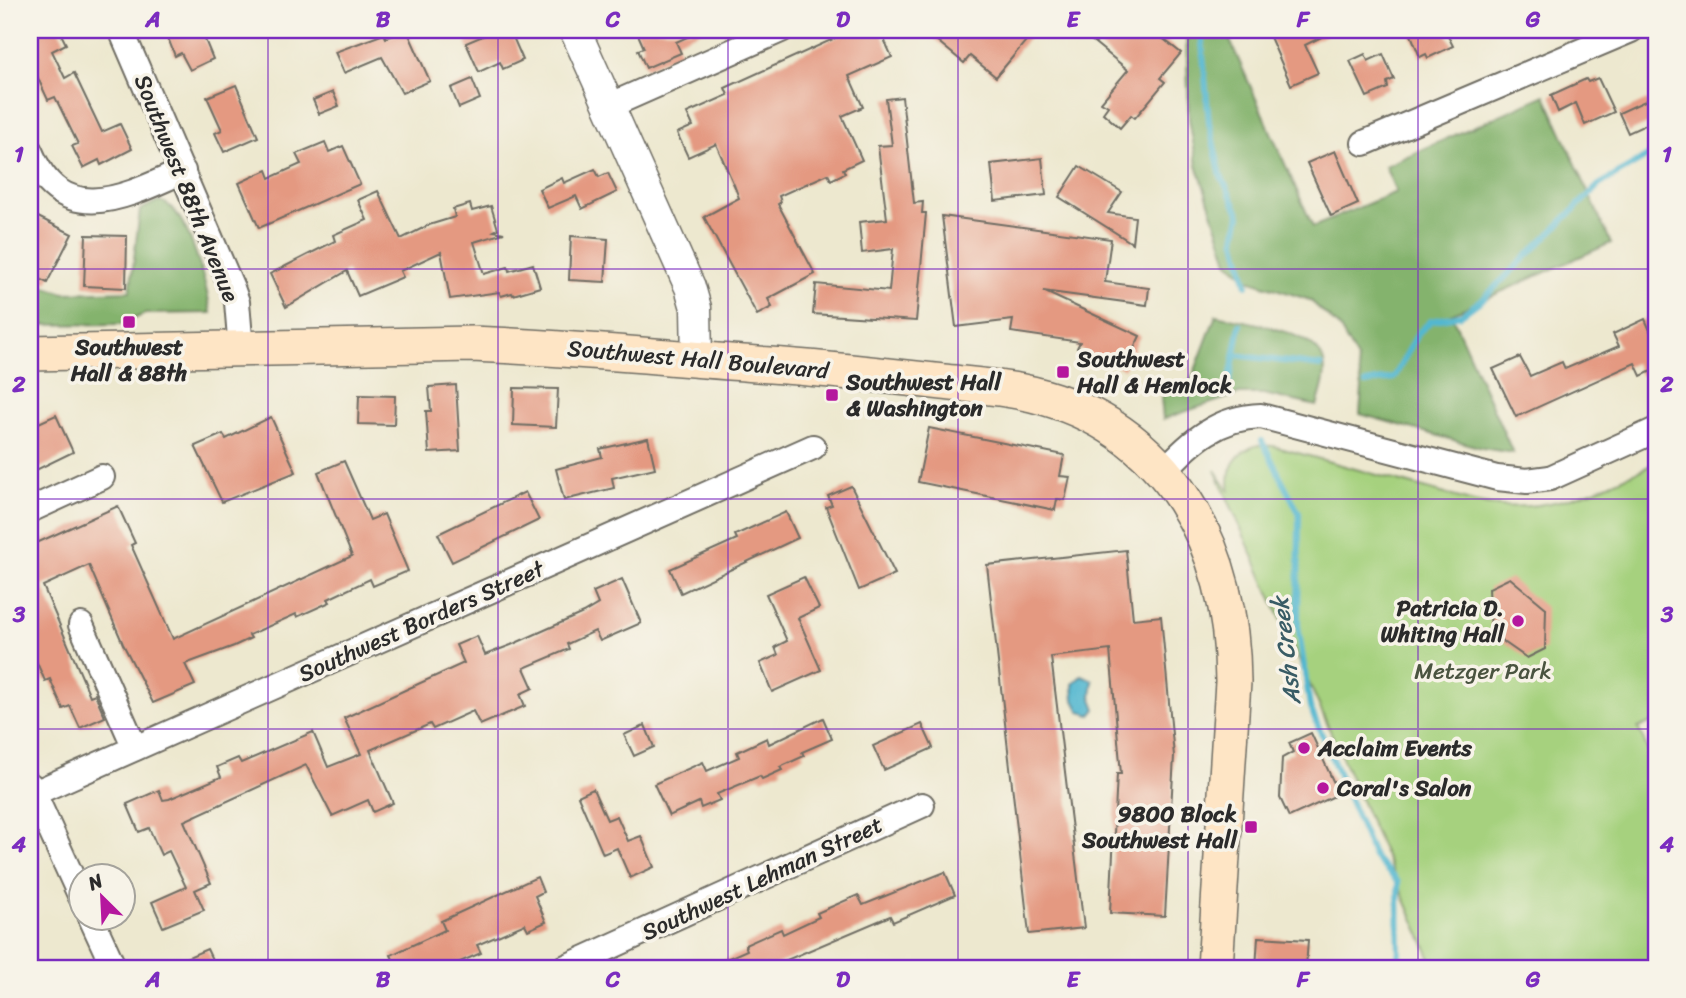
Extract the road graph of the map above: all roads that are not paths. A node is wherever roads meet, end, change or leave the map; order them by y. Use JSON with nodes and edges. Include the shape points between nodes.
{"nodes":[{"id":1,"x":121,"y":30,"type":"edge"},
{"id":2,"x":575,"y":30,"type":"edge"},
{"id":3,"x":781,"y":30,"type":"edge"},
{"id":4,"x":1631,"y":30,"type":"edge"},
{"id":5,"x":609,"y":106,"type":"junction"},
{"id":6,"x":1364,"y":143,"type":"dead end"},
{"id":7,"x":30,"y":151,"type":"edge"},
{"id":8,"x":183,"y":171,"type":"junction"},
{"id":9,"x":241,"y":350,"type":"junction"},
{"id":10,"x":30,"y":353,"type":"edge"},
{"id":11,"x":697,"y":360,"type":"junction"},
{"id":12,"x":1656,"y":430,"type":"edge"},
{"id":13,"x":813,"y":447,"type":"dead end"},
{"id":14,"x":1164,"y":471,"type":"junction"},
{"id":15,"x":102,"y":477,"type":"dead end"},
{"id":16,"x":30,"y":510,"type":"edge"},
{"id":17,"x":81,"y":625,"type":"dead end"},
{"id":18,"x":135,"y":748,"type":"junction"},
{"id":19,"x":31,"y":791,"type":"edge"},
{"id":20,"x":922,"y":805,"type":"dead end"},
{"id":21,"x":66,"y":865,"type":"edge"},
{"id":22,"x":97,"y":932,"type":"edge"},
{"id":23,"x":114,"y":968,"type":"edge"},
{"id":24,"x":564,"y":968,"type":"edge"},
{"id":25,"x":1215,"y":968,"type":"edge"}],
"edges":[{"from":1,"to":8,"type":"street","name":"Southwest 88th Avenue"},
{"from":2,"to":5,"type":"street"},
{"from":3,"to":5,"type":"street"},
{"from":4,"to":6,"type":"street"},
{"from":5,"to":11,"type":"street","via":[[691,287]]},
{"from":7,"to":8,"type":"street","via":[[47,183],[73,198],[94,202],[127,197]]},
{"from":8,"to":9,"type":"street","name":"Southwest 88th Avenue","via":[[237,302]]},
{"from":9,"to":10,"type":"main road","name":"Southwest Hall Boulevard"},
{"from":9,"to":11,"type":"main road","name":"Southwest Hall Boulevard","via":[[472,344]]},
{"from":11,"to":14,"type":"main road","name":"Southwest Hall Boulevard","via":[[859,372],[1033,394],[1111,427]]},
{"from":12,"to":14,"type":"street","via":[[1550,478],[1527,481],[1497,478],[1261,416],[1245,416],[1191,442]]},
{"from":13,"to":18,"type":"street","name":"Southwest Borders Street"},
{"from":14,"to":25,"type":"main road","name":"Southwest Hall Boulevard","via":[[1186,499],[1213,555],[1233,648]]},
{"from":15,"to":16,"type":"street"},
{"from":17,"to":18,"type":"street"},
{"from":18,"to":19,"type":"street","name":"Southwest Borders Street"},
{"from":19,"to":21,"type":"street"},
{"from":20,"to":24,"type":"street","name":"Southwest Lehman Street"},
{"from":22,"to":23,"type":"street"}]}
